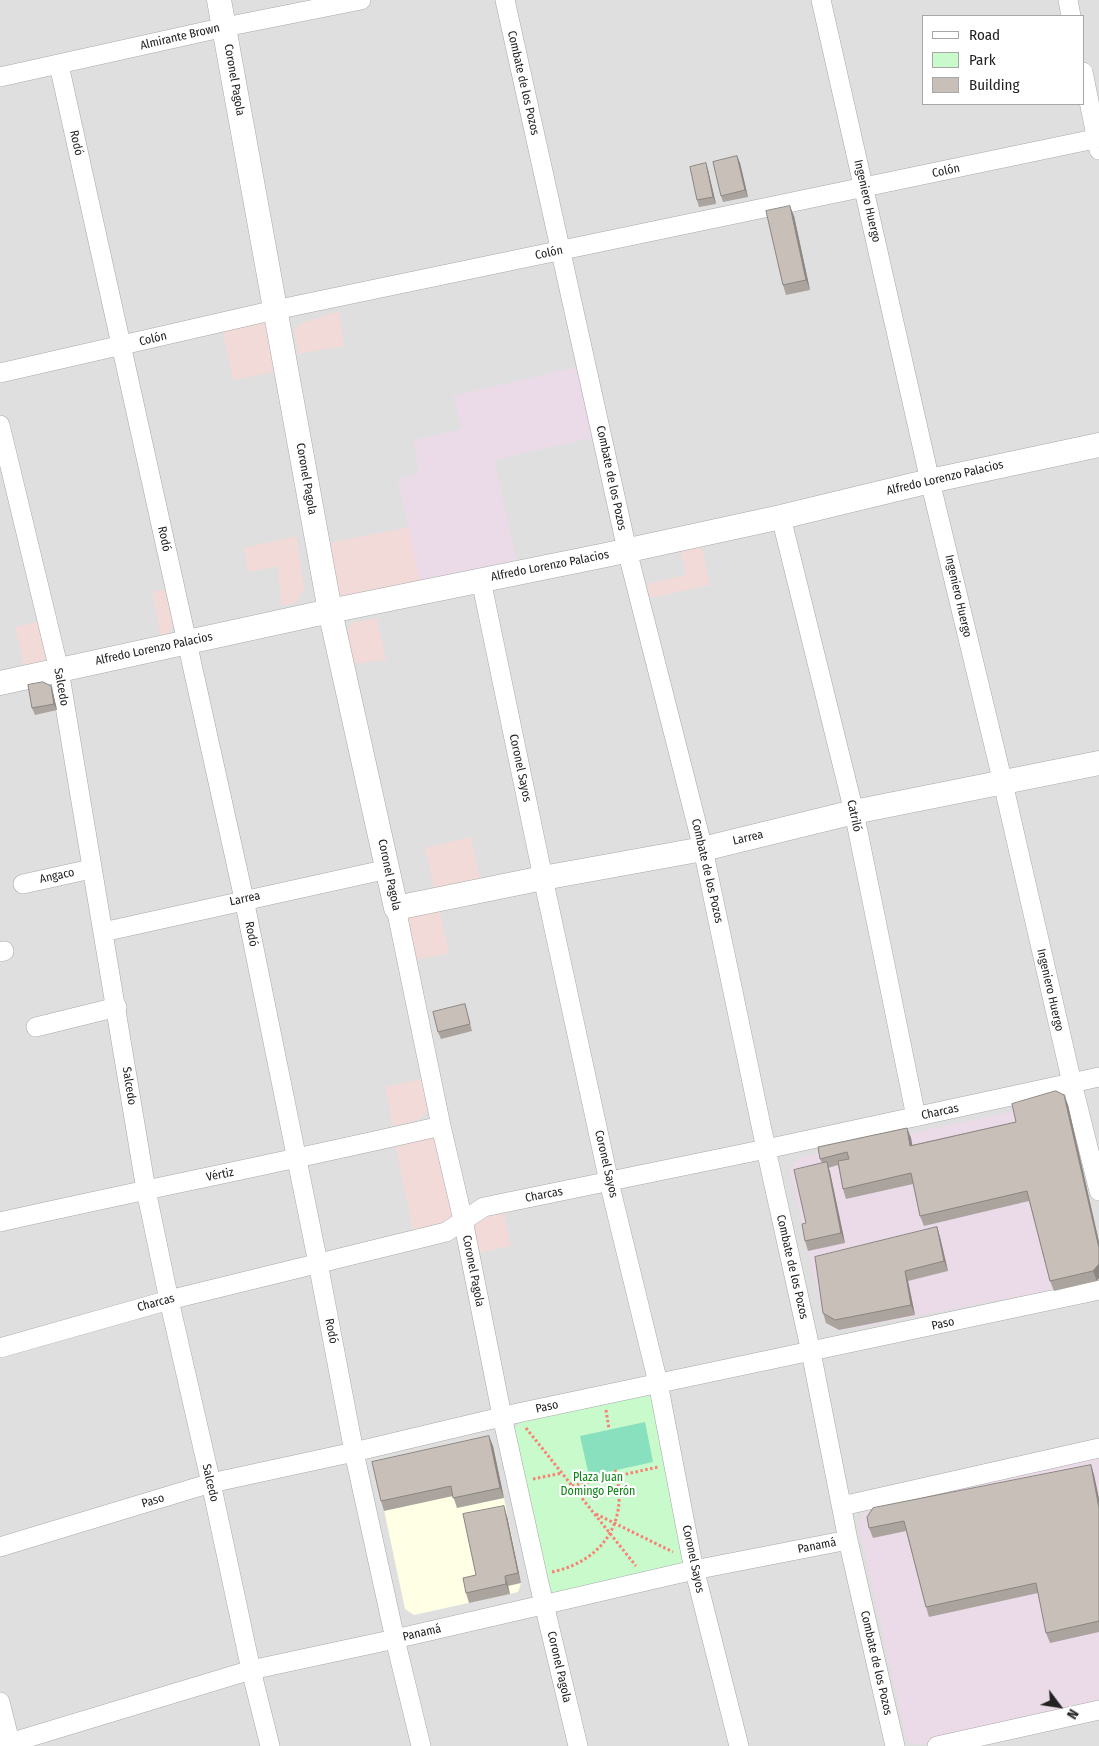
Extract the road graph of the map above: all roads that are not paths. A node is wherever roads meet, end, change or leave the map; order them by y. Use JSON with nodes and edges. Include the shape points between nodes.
{"nodes":[{"id":1,"x":219,"y":0,"type":"edge"},
{"id":2,"x":361,"y":0,"type":"edge"},
{"id":3,"x":505,"y":0,"type":"edge"},
{"id":4,"x":821,"y":0,"type":"edge"},
{"id":5,"x":1068,"y":0,"type":"edge"},
{"id":6,"x":1071,"y":15,"type":"edge"},
{"id":7,"x":225,"y":27,"type":"junction"},
{"id":8,"x":59,"y":66,"type":"junction"},
{"id":9,"x":0,"y":77,"type":"edge"},
{"id":10,"x":1084,"y":77,"type":"edge"},
{"id":11,"x":1098,"y":142,"type":"edge"},
{"id":12,"x":864,"y":188,"type":"junction"},
{"id":13,"x":561,"y":250,"type":"junction"},
{"id":14,"x":276,"y":310,"type":"junction"},
{"id":15,"x":122,"y":346,"type":"junction"},
{"id":16,"x":0,"y":373,"type":"edge"},
{"id":17,"x":0,"y":424,"type":"edge"},
{"id":18,"x":1099,"y":444,"type":"edge"},
{"id":19,"x":5,"y":467,"type":"edge"},
{"id":20,"x":930,"y":481,"type":"junction"},
{"id":21,"x":781,"y":517,"type":"junction"},
{"id":22,"x":627,"y":550,"type":"junction"},
{"id":23,"x":481,"y":580,"type":"junction"},
{"id":24,"x":330,"y":611,"type":"junction"},
{"id":25,"x":186,"y":643,"type":"junction"},
{"id":26,"x":59,"y":670,"type":"junction"},
{"id":27,"x":0,"y":683,"type":"edge"},
{"id":28,"x":1099,"y":763,"type":"edge"},
{"id":29,"x":1003,"y":783,"type":"junction"},
{"id":30,"x":854,"y":812,"type":"junction"},
{"id":31,"x":703,"y":848,"type":"junction"},
{"id":32,"x":91,"y":869,"type":"junction"},
{"id":33,"x":388,"y":869,"type":"junction"},
{"id":34,"x":542,"y":878,"type":"junction"},
{"id":35,"x":23,"y":884,"type":"dead end"},
{"id":36,"x":244,"y":899,"type":"junction"},
{"id":37,"x":396,"y":908,"type":"junction"},
{"id":38,"x":103,"y":932,"type":"junction"},
{"id":39,"x":116,"y":1007,"type":"junction"},
{"id":40,"x":36,"y":1027,"type":"dead end"},
{"id":41,"x":1099,"y":1077,"type":"edge"},
{"id":42,"x":1072,"y":1083,"type":"junction"},
{"id":43,"x":916,"y":1117,"type":"junction"},
{"id":44,"x":441,"y":1126,"type":"junction"},
{"id":45,"x":766,"y":1149,"type":"junction"},
{"id":46,"x":297,"y":1159,"type":"junction"},
{"id":47,"x":609,"y":1182,"type":"junction"},
{"id":48,"x":146,"y":1190,"type":"junction"},
{"id":49,"x":1099,"y":1191,"type":"edge"},
{"id":50,"x":463,"y":1220,"type":"junction"},
{"id":51,"x":0,"y":1222,"type":"edge"},
{"id":52,"x":318,"y":1263,"type":"junction"},
{"id":53,"x":1099,"y":1290,"type":"edge"},
{"id":54,"x":169,"y":1300,"type":"junction"},
{"id":55,"x":0,"y":1348,"type":"edge"},
{"id":56,"x":811,"y":1352,"type":"junction"},
{"id":57,"x":658,"y":1383,"type":"junction"},
{"id":58,"x":502,"y":1416,"type":"junction"},
{"id":59,"x":1099,"y":1448,"type":"edge"},
{"id":60,"x":354,"y":1452,"type":"junction"},
{"id":61,"x":211,"y":1483,"type":"junction"},
{"id":62,"x":842,"y":1506,"type":"junction"},
{"id":63,"x":848,"y":1540,"type":"junction"},
{"id":64,"x":0,"y":1546,"type":"edge"},
{"id":65,"x":694,"y":1570,"type":"junction"},
{"id":66,"x":544,"y":1605,"type":"junction"},
{"id":67,"x":395,"y":1640,"type":"junction"},
{"id":68,"x":251,"y":1670,"type":"junction"},
{"id":69,"x":0,"y":1702,"type":"edge"},
{"id":70,"x":1099,"y":1710,"type":"edge"},
{"id":71,"x":7,"y":1745,"type":"edge"},
{"id":72,"x":270,"y":1746,"type":"edge"},
{"id":73,"x":421,"y":1746,"type":"edge"},
{"id":74,"x":578,"y":1746,"type":"edge"},
{"id":75,"x":739,"y":1746,"type":"edge"},
{"id":76,"x":895,"y":1746,"type":"edge"},
{"id":77,"x":937,"y":1746,"type":"edge"}],
"edges":[{"from":1,"to":7,"type":"street","name":"Coronel Pagola"},
{"from":2,"to":7,"type":"street","name":"Almirante Brown"},
{"from":3,"to":13,"type":"street","name":"Combate de los Pozos"},
{"from":4,"to":12,"type":"street","name":"Ingeniero Huergo"},
{"from":5,"to":6,"type":"street"},
{"from":7,"to":8,"type":"street","name":"Almirante Brown"},
{"from":7,"to":14,"type":"street","name":"Coronel Pagola"},
{"from":8,"to":9,"type":"street","name":"Almirante Brown"},
{"from":8,"to":15,"type":"street","name":"Rodó"},
{"from":10,"to":11,"type":"street"},
{"from":11,"to":12,"type":"street","name":"Colón"},
{"from":12,"to":13,"type":"street","name":"Colón"},
{"from":12,"to":20,"type":"street","name":"Ingeniero Huergo"},
{"from":13,"to":14,"type":"street","name":"Colón"},
{"from":13,"to":22,"type":"street","name":"Combate de los Pozos"},
{"from":14,"to":15,"type":"street","name":"Colón"},
{"from":14,"to":24,"type":"street","name":"Coronel Pagola"},
{"from":15,"to":16,"type":"street","name":"Colón"},
{"from":15,"to":25,"type":"street","name":"Rodó"},
{"from":17,"to":19,"type":"street","name":"Salcedo"},
{"from":18,"to":20,"type":"street","name":"Alfredo Lorenzo Palacios"},
{"from":19,"to":26,"type":"street","name":"Salcedo"},
{"from":20,"to":21,"type":"street","name":"Alfredo Lorenzo Palacios"},
{"from":20,"to":29,"type":"street","name":"Ingeniero Huergo"},
{"from":21,"to":22,"type":"street","name":"Alfredo Lorenzo Palacios"},
{"from":21,"to":30,"type":"street","name":"Catriló"},
{"from":22,"to":23,"type":"street","name":"Alfredo Lorenzo Palacios"},
{"from":22,"to":31,"type":"street","name":"Combate de los Pozos"},
{"from":23,"to":24,"type":"street","name":"Alfredo Lorenzo Palacios"},
{"from":23,"to":34,"type":"street","name":"Coronel Sayos"},
{"from":24,"to":25,"type":"street","name":"Alfredo Lorenzo Palacios"},
{"from":24,"to":33,"type":"street","name":"Coronel Pagola"},
{"from":25,"to":26,"type":"street","name":"Alfredo Lorenzo Palacios"},
{"from":25,"to":36,"type":"street","name":"Rodó"},
{"from":26,"to":27,"type":"street","name":"Alfredo Lorenzo Palacios"},
{"from":26,"to":32,"type":"street","name":"Salcedo"},
{"from":28,"to":29,"type":"street","name":"Larrea"},
{"from":29,"to":30,"type":"street","name":"Larrea"},
{"from":29,"to":42,"type":"street","name":"Ingeniero Huergo"},
{"from":30,"to":31,"type":"street","name":"Larrea"},
{"from":30,"to":43,"type":"street","name":"Catriló"},
{"from":31,"to":34,"type":"street","name":"Larrea"},
{"from":31,"to":45,"type":"street","name":"Combate de los Pozos"},
{"from":32,"to":35,"type":"street","name":"Angaco"},
{"from":32,"to":38,"type":"street","name":"Salcedo"},
{"from":33,"to":36,"type":"street","name":"Larrea"},
{"from":33,"to":37,"type":"street","name":"Coronel Pagola"},
{"from":34,"to":37,"type":"street","name":"Larrea"},
{"from":34,"to":47,"type":"street","name":"Coronel Sayos"},
{"from":36,"to":38,"type":"street","name":"Larrea"},
{"from":36,"to":46,"type":"street","name":"Rodó"},
{"from":37,"to":44,"type":"street","name":"Coronel Pagola"},
{"from":38,"to":39,"type":"street","name":"Salcedo"},
{"from":39,"to":40,"type":"street"},
{"from":39,"to":48,"type":"street","name":"Salcedo"},
{"from":41,"to":42,"type":"street","name":"Charcas"},
{"from":42,"to":43,"type":"street","name":"Charcas"},
{"from":42,"to":49,"type":"street","name":"Ingeniero Huergo"},
{"from":43,"to":45,"type":"street","name":"Charcas"},
{"from":44,"to":46,"type":"street","name":"Vértiz"},
{"from":44,"to":50,"type":"street","name":"Coronel Pagola"},
{"from":45,"to":47,"type":"street","name":"Charcas"},
{"from":45,"to":56,"type":"street","name":"Combate de los Pozos"},
{"from":46,"to":48,"type":"street","name":"Vértiz"},
{"from":46,"to":52,"type":"street","name":"Rodó"},
{"from":47,"to":50,"type":"street","name":"Charcas","via":[[484,1207]]},
{"from":47,"to":57,"type":"street","name":"Coronel Sayos"},
{"from":48,"to":51,"type":"street","name":"Vértiz"},
{"from":48,"to":54,"type":"street","name":"Salcedo"},
{"from":50,"to":52,"type":"street","name":"Charcas","via":[[446,1232]]},
{"from":50,"to":58,"type":"street","name":"Coronel Pagola"},
{"from":52,"to":54,"type":"street","name":"Charcas"},
{"from":52,"to":60,"type":"street","name":"Rodó"},
{"from":53,"to":56,"type":"street","name":"Paso"},
{"from":54,"to":55,"type":"street","name":"Charcas"},
{"from":54,"to":61,"type":"street","name":"Salcedo"},
{"from":56,"to":57,"type":"street","name":"Paso"},
{"from":56,"to":62,"type":"street","name":"Combate de los Pozos"},
{"from":57,"to":58,"type":"street","name":"Paso"},
{"from":57,"to":65,"type":"street","name":"Coronel Sayos"},
{"from":58,"to":60,"type":"street","name":"Paso"},
{"from":58,"to":66,"type":"street","name":"Coronel Pagola"},
{"from":59,"to":62,"type":"street"},
{"from":60,"to":61,"type":"street","name":"Paso"},
{"from":60,"to":67,"type":"street","name":"Rodó"},
{"from":61,"to":64,"type":"street","name":"Paso"},
{"from":61,"to":68,"type":"street","name":"Salcedo"},
{"from":62,"to":63,"type":"street","name":"Combate de los Pozos"},
{"from":63,"to":65,"type":"street","name":"Panamá"},
{"from":63,"to":76,"type":"street","name":"Combate de los Pozos"},
{"from":65,"to":66,"type":"street","name":"Panamá"},
{"from":65,"to":75,"type":"street","name":"Coronel Sayos"},
{"from":66,"to":67,"type":"street","name":"Panamá"},
{"from":66,"to":74,"type":"street","name":"Coronel Pagola"},
{"from":67,"to":68,"type":"street","name":"Panamá"},
{"from":67,"to":73,"type":"street","name":"Rodó"},
{"from":68,"to":71,"type":"street","name":"Panamá"},
{"from":68,"to":72,"type":"street","name":"Salcedo"},
{"from":69,"to":71,"type":"street"},
{"from":70,"to":77,"type":"street"}]}
